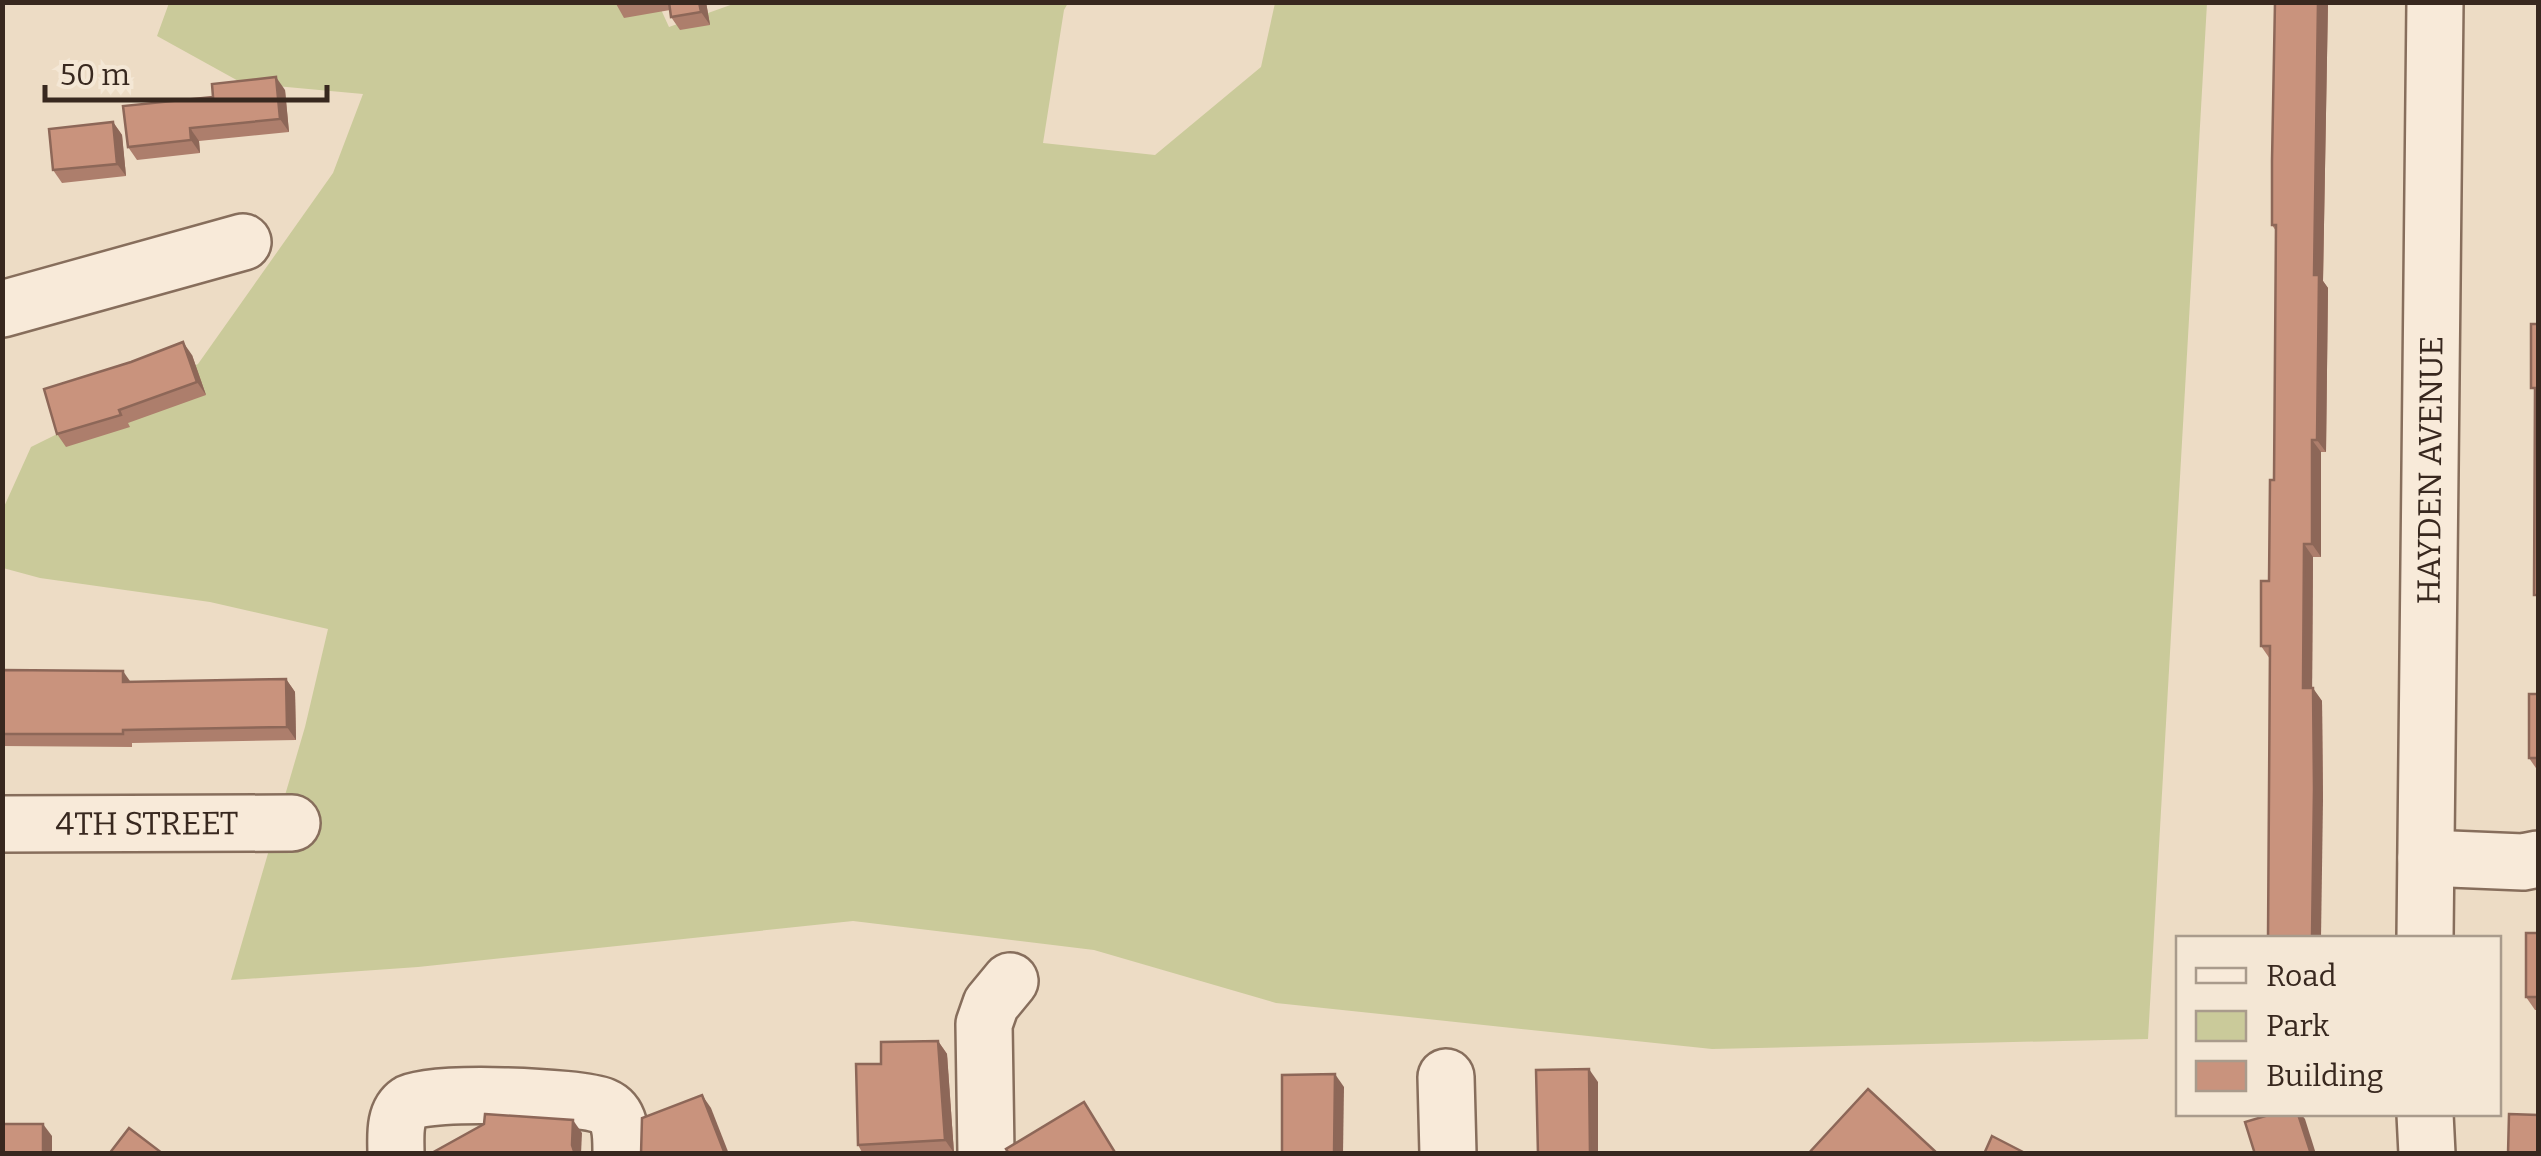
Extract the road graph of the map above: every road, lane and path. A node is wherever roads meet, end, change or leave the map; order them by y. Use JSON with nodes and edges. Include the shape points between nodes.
{"nodes":[{"id":1,"x":2435,"y":2,"type":"edge"},
{"id":2,"x":244,"y":242,"type":"dead end"},
{"id":3,"x":2,"y":309,"type":"edge"},
{"id":4,"x":2,"y":824,"type":"edge"},
{"id":5,"x":292,"y":824,"type":"dead end"},
{"id":6,"x":2426,"y":858,"type":"junction"},
{"id":7,"x":2538,"y":859,"type":"edge"},
{"id":8,"x":2425,"y":936,"type":"edge"},
{"id":9,"x":1010,"y":981,"type":"dead end"},
{"id":10,"x":1446,"y":1076,"type":"dead end"},
{"id":11,"x":2425,"y":1116,"type":"edge"},
{"id":12,"x":402,"y":1128,"type":"edge"},
{"id":13,"x":612,"y":1130,"type":"edge"},
{"id":14,"x":986,"y":1154,"type":"edge"},
{"id":15,"x":1448,"y":1154,"type":"edge"},
{"id":16,"x":2427,"y":1154,"type":"edge"}],
"edges":[{"from":1,"to":6,"type":"street","name":"HAYDEN AVENUE"},
{"from":2,"to":3,"type":"street"},
{"from":4,"to":5,"type":"street","name":"4TH STREET"},
{"from":6,"to":7,"type":"street"},
{"from":6,"to":8,"type":"street","name":"HAYDEN AVENUE"},
{"from":9,"to":14,"type":"street","via":[[990,1004],[984,1024]]},
{"from":10,"to":15,"type":"street"},
{"from":11,"to":16,"type":"street"},
{"from":12,"to":13,"type":"street","via":[[426,1095],[525,1097]]}]}
